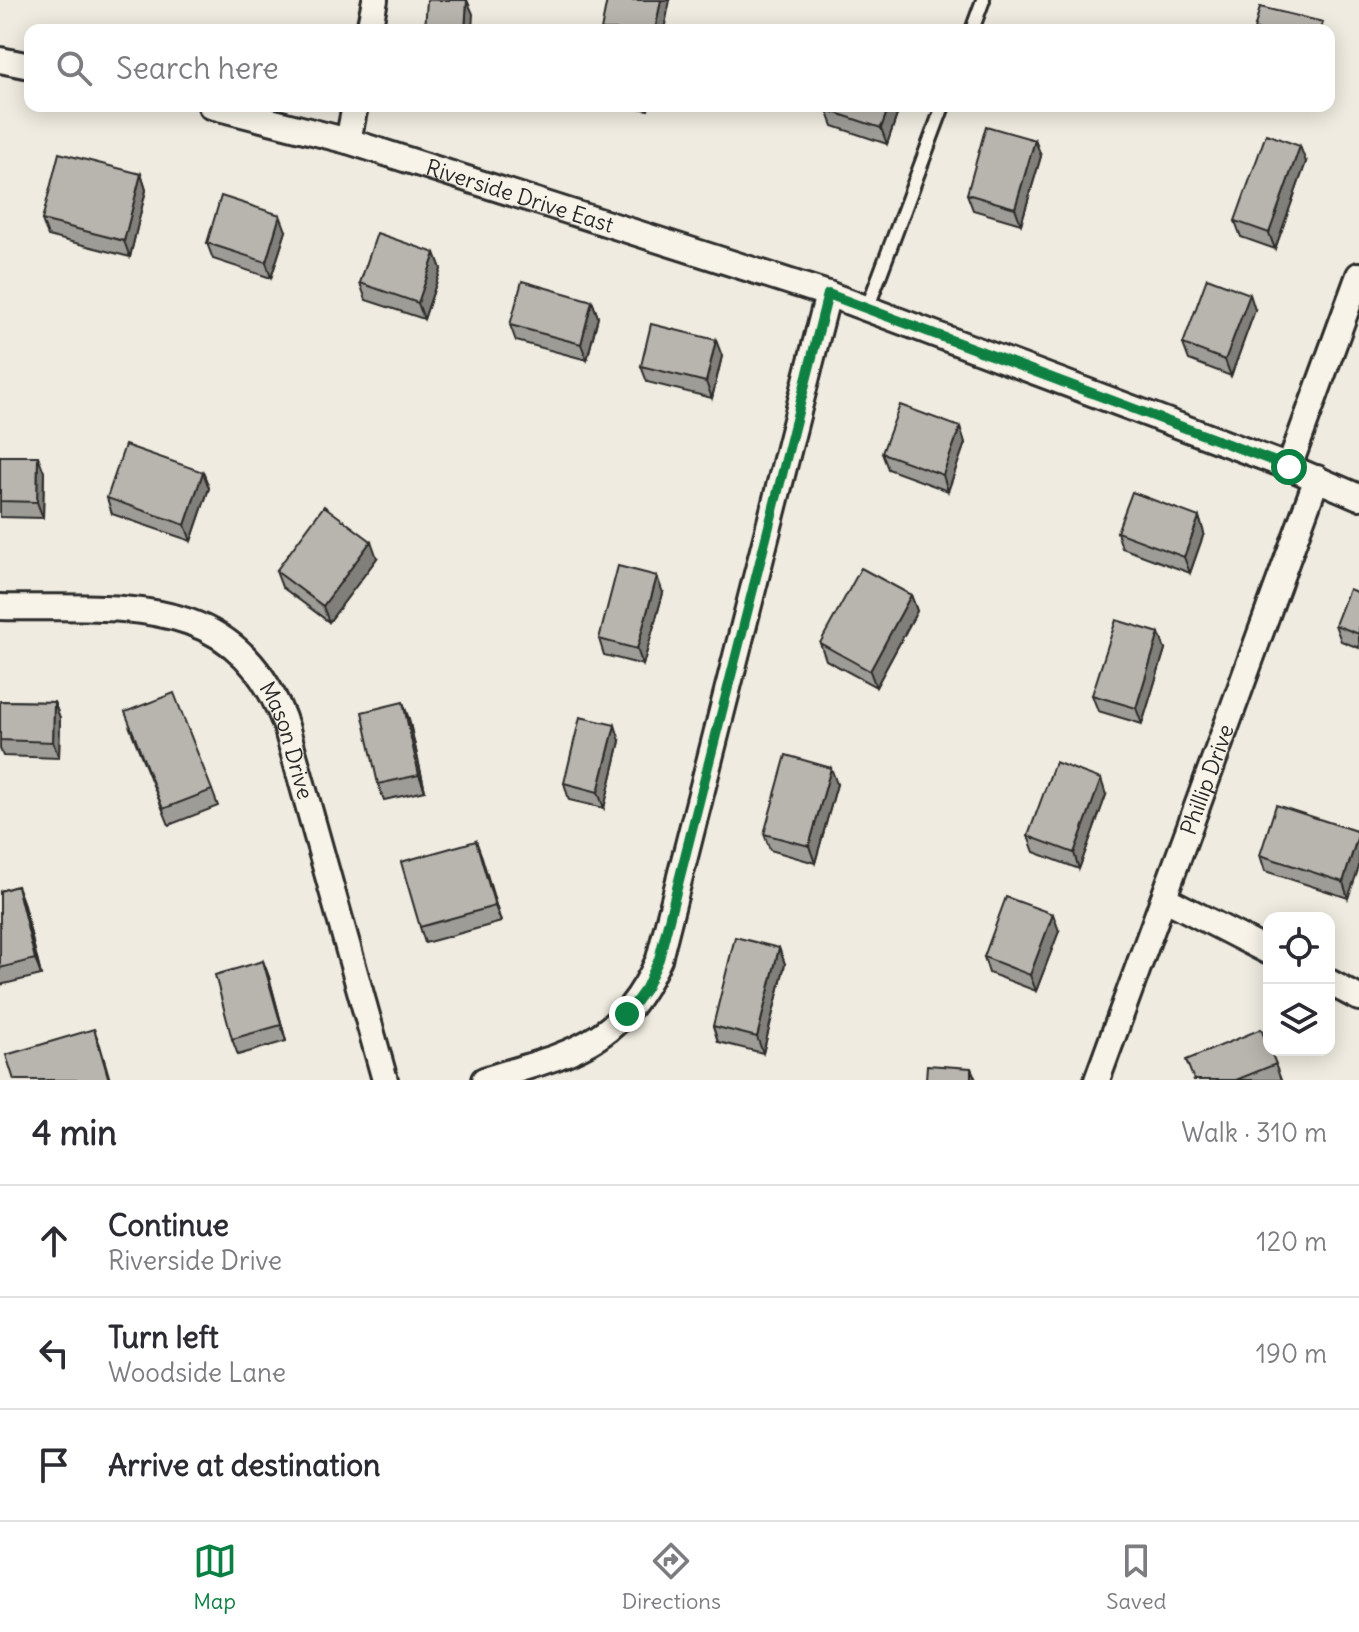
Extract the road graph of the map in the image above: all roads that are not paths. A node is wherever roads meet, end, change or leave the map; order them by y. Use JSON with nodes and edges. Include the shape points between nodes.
{"nodes":[{"id":1,"x":375,"y":0,"type":"edge"},
{"id":2,"x":983,"y":0,"type":"edge"},
{"id":3,"x":370,"y":24,"type":"edge"},
{"id":4,"x":974,"y":24,"type":"edge"},
{"id":5,"x":0,"y":60,"type":"edge"},
{"id":6,"x":24,"y":65,"type":"edge"},
{"id":7,"x":234,"y":112,"type":"edge"},
{"id":8,"x":354,"y":112,"type":"edge"},
{"id":9,"x":941,"y":112,"type":"edge"},
{"id":10,"x":348,"y":141,"type":"junction"},
{"id":11,"x":1359,"y":275,"type":"edge"},
{"id":12,"x":828,"y":294,"type":"junction"},
{"id":13,"x":867,"y":309,"type":"junction"},
{"id":14,"x":1289,"y":467,"type":"junction"},
{"id":15,"x":1317,"y":478,"type":"junction"},
{"id":16,"x":1359,"y":497,"type":"edge"},
{"id":17,"x":0,"y":607,"type":"edge"},
{"id":18,"x":1164,"y":898,"type":"junction"},
{"id":19,"x":1263,"y":949,"type":"edge"},
{"id":20,"x":1333,"y":984,"type":"edge"},
{"id":21,"x":1359,"y":998,"type":"edge"},
{"id":22,"x":385,"y":1080,"type":"edge"},
{"id":23,"x":484,"y":1080,"type":"edge"},
{"id":24,"x":1097,"y":1080,"type":"edge"}],
"edges":[{"from":1,"to":3,"type":"street"},
{"from":2,"to":4,"type":"lane"},
{"from":5,"to":6,"type":"street"},
{"from":7,"to":10,"type":"street","name":"Riverside Drive East"},
{"from":8,"to":10,"type":"street"},
{"from":9,"to":13,"type":"lane"},
{"from":10,"to":12,"type":"street","name":"Riverside Drive East"},
{"from":11,"to":14,"type":"street"},
{"from":12,"to":13,"type":"street","name":"Riverside Drive East"},
{"from":12,"to":23,"type":"street","via":[[659,959],[646,988],[604,1035],[576,1051]]},
{"from":13,"to":14,"type":"street","name":"Riverside Drive East"},
{"from":14,"to":15,"type":"street","name":"Riverside Drive East"},
{"from":15,"to":16,"type":"street","name":"Riverside Drive East"},
{"from":15,"to":18,"type":"street","name":"Phillip Drive"},
{"from":17,"to":22,"type":"street","name":"Mason Drive","via":[[153,611],[183,618],[232,645],[263,677],[286,726]]},
{"from":18,"to":19,"type":"street"},
{"from":18,"to":24,"type":"street","name":"Phillip Drive"},
{"from":20,"to":21,"type":"street"}]}
